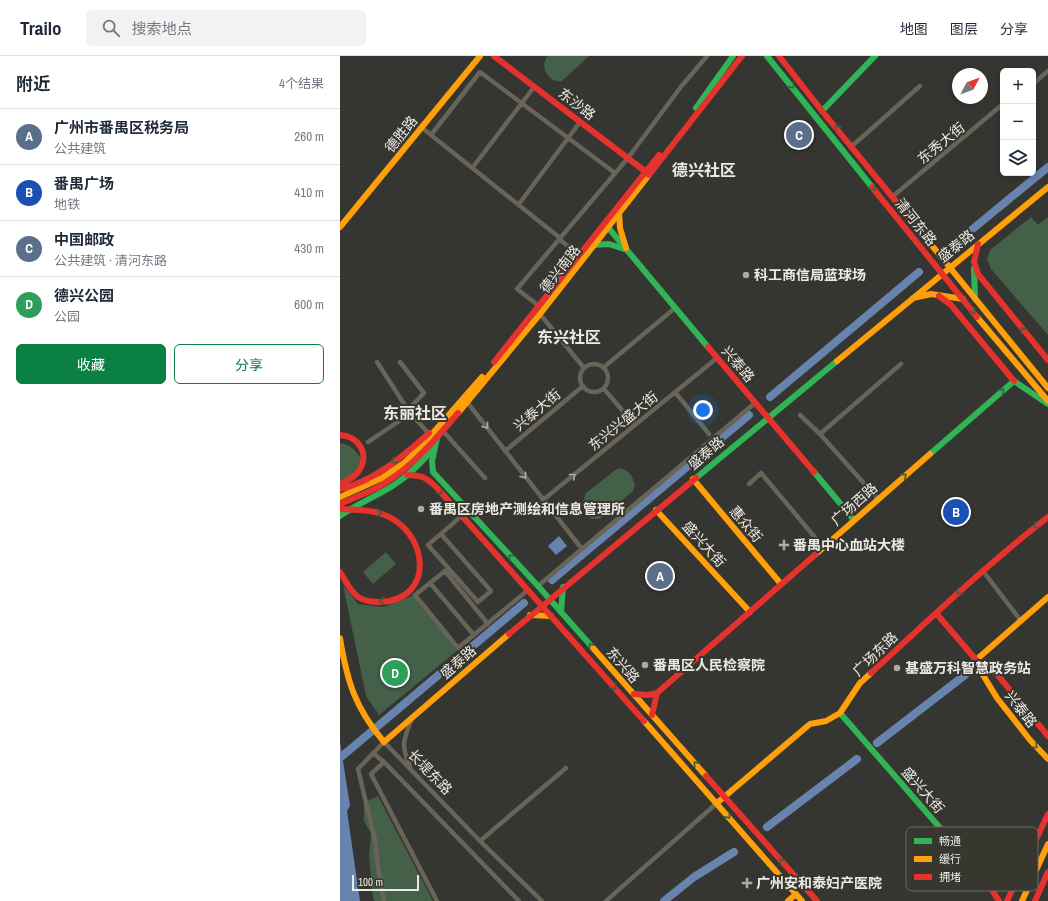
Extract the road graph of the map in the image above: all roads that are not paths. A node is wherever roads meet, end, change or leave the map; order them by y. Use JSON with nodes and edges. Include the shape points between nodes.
{"nodes":[{"id":1,"x":480,"y":56,"type":"edge"},
{"id":2,"x":494,"y":56,"type":"edge"},
{"id":3,"x":707,"y":56,"type":"edge"},
{"id":4,"x":733,"y":56,"type":"edge"},
{"id":5,"x":742,"y":56,"type":"edge"},
{"id":6,"x":767,"y":56,"type":"edge"},
{"id":7,"x":875,"y":56,"type":"edge"},
{"id":8,"x":781,"y":58,"type":"edge"},
{"id":9,"x":776,"y":67,"type":"junction"},
{"id":10,"x":1048,"y":72,"type":"edge"},
{"id":11,"x":1036,"y":82,"type":"edge"},
{"id":12,"x":920,"y":86,"type":"dead end"},
{"id":13,"x":534,"y":87,"type":"junction"},
{"id":14,"x":521,"y":104,"type":"junction"},
{"id":15,"x":1000,"y":107,"type":"edge"},
{"id":16,"x":822,"y":111,"type":"junction"},
{"id":17,"x":580,"y":122,"type":"junction"},
{"id":18,"x":421,"y":127,"type":"junction"},
{"id":19,"x":431,"y":135,"type":"junction"},
{"id":20,"x":568,"y":138,"type":"junction"},
{"id":21,"x":852,"y":146,"type":"junction"},
{"id":22,"x":628,"y":158,"type":"junction"},
{"id":23,"x":473,"y":167,"type":"junction"},
{"id":24,"x":646,"y":172,"type":"junction"},
{"id":25,"x":615,"y":173,"type":"junction"},
{"id":26,"x":1048,"y":187,"type":"edge"},
{"id":27,"x":892,"y":197,"type":"junction"},
{"id":28,"x":519,"y":204,"type":"junction"},
{"id":29,"x":619,"y":212,"type":"junction"},
{"id":30,"x":606,"y":225,"type":"junction"},
{"id":31,"x":340,"y":227,"type":"edge"},
{"id":32,"x":560,"y":238,"type":"junction"},
{"id":33,"x":928,"y":241,"type":"junction"},
{"id":34,"x":979,"y":243,"type":"junction"},
{"id":35,"x":594,"y":246,"type":"junction"},
{"id":36,"x":921,"y":247,"type":"junction"},
{"id":37,"x":627,"y":251,"type":"junction"},
{"id":38,"x":579,"y":255,"type":"junction"},
{"id":39,"x":950,"y":267,"type":"junction"},
{"id":40,"x":974,"y":268,"type":"junction"},
{"id":41,"x":942,"y":273,"type":"junction"},
{"id":42,"x":939,"y":296,"type":"junction"},
{"id":43,"x":913,"y":298,"type":"junction"},
{"id":44,"x":963,"y":299,"type":"junction"},
{"id":45,"x":975,"y":299,"type":"junction"},
{"id":46,"x":538,"y":306,"type":"junction"},
{"id":47,"x":675,"y":308,"type":"junction"},
{"id":48,"x":540,"y":314,"type":"junction"},
{"id":49,"x":986,"y":328,"type":"junction"},
{"id":50,"x":977,"y":336,"type":"junction"},
{"id":51,"x":717,"y":358,"type":"junction"},
{"id":52,"x":1048,"y":360,"type":"edge"},
{"id":53,"x":377,"y":362,"type":"dead end"},
{"id":54,"x":400,"y":362,"type":"dead end"},
{"id":55,"x":901,"y":364,"type":"dead end"},
{"id":56,"x":584,"y":368,"type":"junction"},
{"id":57,"x":604,"y":368,"type":"junction"},
{"id":58,"x":1014,"y":381,"type":"junction"},
{"id":59,"x":583,"y":386,"type":"junction"},
{"id":60,"x":1048,"y":388,"type":"edge"},
{"id":61,"x":604,"y":389,"type":"junction"},
{"id":62,"x":675,"y":392,"type":"junction"},
{"id":63,"x":466,"y":402,"type":"junction"},
{"id":64,"x":755,"y":403,"type":"junction"},
{"id":65,"x":1048,"y":403,"type":"edge"},
{"id":66,"x":409,"y":411,"type":"junction"},
{"id":67,"x":800,"y":414,"type":"dead end"},
{"id":68,"x":767,"y":418,"type":"junction"},
{"id":69,"x":446,"y":419,"type":"junction"},
{"id":70,"x":635,"y":425,"type":"junction"},
{"id":71,"x":443,"y":431,"type":"junction"},
{"id":72,"x":428,"y":434,"type":"junction"},
{"id":73,"x":710,"y":434,"type":"dead end"},
{"id":74,"x":820,"y":434,"type":"junction"},
{"id":75,"x":340,"y":435,"type":"edge"},
{"id":76,"x":437,"y":438,"type":"junction"},
{"id":77,"x":368,"y":442,"type":"dead end"},
{"id":78,"x":435,"y":446,"type":"junction"},
{"id":79,"x":505,"y":451,"type":"junction"},
{"id":80,"x":407,"y":475,"type":"junction"},
{"id":81,"x":485,"y":478,"type":"dead end"},
{"id":82,"x":693,"y":479,"type":"junction"},
{"id":83,"x":383,"y":481,"type":"junction"},
{"id":84,"x":749,"y":484,"type":"dead end"},
{"id":85,"x":340,"y":485,"type":"edge"},
{"id":86,"x":343,"y":489,"type":"edge"},
{"id":87,"x":340,"y":497,"type":"edge"},
{"id":88,"x":878,"y":498,"type":"junction"},
{"id":89,"x":543,"y":500,"type":"junction"},
{"id":90,"x":340,"y":504,"type":"edge"},
{"id":91,"x":355,"y":505,"type":"junction"},
{"id":92,"x":340,"y":509,"type":"edge"},
{"id":93,"x":656,"y":510,"type":"junction"},
{"id":94,"x":340,"y":516,"type":"edge"},
{"id":95,"x":462,"y":516,"type":"junction"},
{"id":96,"x":1048,"y":517,"type":"edge"},
{"id":97,"x":854,"y":520,"type":"junction"},
{"id":98,"x":441,"y":534,"type":"junction"},
{"id":99,"x":823,"y":547,"type":"junction"},
{"id":100,"x":582,"y":549,"type":"junction"},
{"id":101,"x":523,"y":570,"type":"junction"},
{"id":102,"x":983,"y":571,"type":"junction"},
{"id":103,"x":341,"y":574,"type":"edge"},
{"id":104,"x":516,"y":576,"type":"junction"},
{"id":105,"x":430,"y":583,"type":"junction"},
{"id":106,"x":781,"y":584,"type":"junction"},
{"id":107,"x":538,"y":586,"type":"junction"},
{"id":108,"x":564,"y":587,"type":"junction"},
{"id":109,"x":528,"y":590,"type":"junction"},
{"id":110,"x":1048,"y":597,"type":"edge"},
{"id":111,"x":549,"y":599,"type":"junction"},
{"id":112,"x":542,"y":605,"type":"junction"},
{"id":113,"x":561,"y":612,"type":"junction"},
{"id":114,"x":750,"y":612,"type":"junction"},
{"id":115,"x":936,"y":613,"type":"junction"},
{"id":116,"x":530,"y":615,"type":"junction"},
{"id":117,"x":551,"y":616,"type":"junction"},
{"id":118,"x":1021,"y":621,"type":"junction"},
{"id":119,"x":488,"y":624,"type":"junction"},
{"id":120,"x":575,"y":628,"type":"junction"},
{"id":121,"x":567,"y":634,"type":"junction"},
{"id":122,"x":474,"y":635,"type":"junction"},
{"id":123,"x":340,"y":638,"type":"edge"},
{"id":124,"x":976,"y":660,"type":"junction"},
{"id":125,"x":983,"y":668,"type":"junction"},
{"id":126,"x":657,"y":693,"type":"junction"},
{"id":127,"x":634,"y":694,"type":"junction"},
{"id":128,"x":840,"y":713,"type":"junction"},
{"id":129,"x":652,"y":715,"type":"junction"},
{"id":130,"x":412,"y":718,"type":"junction"},
{"id":131,"x":1048,"y":736,"type":"edge"},
{"id":132,"x":383,"y":740,"type":"junction"},
{"id":133,"x":373,"y":754,"type":"junction"},
{"id":134,"x":1048,"y":759,"type":"edge"},
{"id":135,"x":384,"y":762,"type":"junction"},
{"id":136,"x":566,"y":768,"type":"dead end"},
{"id":137,"x":411,"y":770,"type":"junction"},
{"id":138,"x":725,"y":796,"type":"junction"},
{"id":139,"x":717,"y":803,"type":"junction"},
{"id":140,"x":1048,"y":814,"type":"edge"},
{"id":141,"x":939,"y":827,"type":"edge"},
{"id":142,"x":1038,"y":835,"type":"edge"},
{"id":143,"x":480,"y":841,"type":"junction"},
{"id":144,"x":1048,"y":844,"type":"edge"},
{"id":145,"x":1038,"y":867,"type":"edge"},
{"id":146,"x":1048,"y":872,"type":"edge"},
{"id":147,"x":993,"y":891,"type":"edge"},
{"id":148,"x":1012,"y":891,"type":"edge"},
{"id":149,"x":1023,"y":891,"type":"edge"},
{"id":150,"x":1027,"y":891,"type":"edge"},
{"id":151,"x":796,"y":894,"type":"junction"},
{"id":152,"x":384,"y":901,"type":"edge"},
{"id":153,"x":437,"y":901,"type":"edge"},
{"id":154,"x":519,"y":901,"type":"edge"},
{"id":155,"x":542,"y":901,"type":"edge"},
{"id":156,"x":606,"y":901,"type":"edge"},
{"id":157,"x":788,"y":901,"type":"edge"},
{"id":158,"x":802,"y":901,"type":"edge"},
{"id":159,"x":817,"y":901,"type":"edge"},
{"id":160,"x":999,"y":901,"type":"edge"},
{"id":161,"x":1007,"y":901,"type":"edge"},
{"id":162,"x":1017,"y":901,"type":"edge"},
{"id":163,"x":1022,"y":901,"type":"edge"},
{"id":164,"x":1035,"y":901,"type":"edge"}],
"edges":[{"from":1,"to":18,"type":"main road","name":"德胜路"},
{"from":2,"to":13,"type":"main road","name":"东沙路"},
{"from":3,"to":22,"type":"street"},
{"from":4,"to":24,"type":"main road","name":"德兴南路"},
{"from":5,"to":29,"type":"main road","name":"德兴南路"},
{"from":6,"to":9,"type":"main road","name":"清河东路"},
{"from":7,"to":16,"type":"main road"},
{"from":8,"to":9,"type":"main road"},
{"from":8,"to":16,"type":"main road","name":"清河东路"},
{"from":9,"to":36,"type":"main road","name":"清河东路","one_way":true},
{"from":10,"to":11,"type":"street"},
{"from":12,"to":21,"type":"street"},
{"from":13,"to":14,"type":"street"},
{"from":13,"to":17,"type":"main road","name":"东沙路"},
{"from":14,"to":19,"type":"street","via":[[480,72]]},
{"from":14,"to":20,"type":"street"},
{"from":14,"to":23,"type":"street"},
{"from":15,"to":27,"type":"street","name":"东秀大街"},
{"from":21,"to":16,"type":"main road","name":"清河东路","one_way":true},
{"from":17,"to":20,"type":"street"},
{"from":17,"to":22,"type":"main road","name":"东沙路"},
{"from":18,"to":19,"type":"street"},
{"from":18,"to":31,"type":"main road","name":"德胜路"},
{"from":19,"to":23,"type":"street"},
{"from":20,"to":25,"type":"street"},
{"from":20,"to":28,"type":"street"},
{"from":21,"to":27,"type":"main road","name":"清河东路"},
{"from":22,"to":24,"type":"main road","name":"东沙路"},
{"from":22,"to":25,"type":"street"},
{"from":23,"to":28,"type":"street"},
{"from":24,"to":30,"type":"main road","name":"德兴南路"},
{"from":25,"to":32,"type":"street"},
{"from":26,"to":34,"type":"main road","name":"盛泰路"},
{"from":27,"to":33,"type":"main road","name":"清河东路"},
{"from":28,"to":32,"type":"street"},
{"from":29,"to":30,"type":"main road","name":"德兴南路"},
{"from":29,"to":37,"type":"main road","via":[[620,228]]},
{"from":30,"to":35,"type":"main road","name":"德兴南路"},
{"from":30,"to":37,"type":"main road","name":"兴泰路"},
{"from":30,"to":38,"type":"main road","name":"德兴南路"},
{"from":32,"to":38,"type":"street"},
{"from":32,"to":46,"type":"street","via":[[517,289]]},
{"from":33,"to":36,"type":"main road"},
{"from":33,"to":39,"type":"main road","name":"清河东路"},
{"from":34,"to":39,"type":"main road","name":"盛泰路"},
{"from":34,"to":40,"type":"main road"},
{"from":35,"to":37,"type":"main road","via":[[618,246]]},
{"from":35,"to":48,"type":"main road","name":"德兴南路"},
{"from":36,"to":41,"type":"main road","name":"清河东路"},
{"from":37,"to":47,"type":"main road","name":"兴泰路"},
{"from":38,"to":46,"type":"main road","name":"德兴南路"},
{"from":39,"to":41,"type":"main road","name":"盛泰路"},
{"from":39,"to":45,"type":"main road","name":"清河东路"},
{"from":40,"to":45,"type":"main road"},
{"from":52,"to":40,"type":"main road","one_way":true},
{"from":41,"to":43,"type":"main road","name":"盛泰路"},
{"from":41,"to":44,"type":"main road","name":"清河东路"},
{"from":42,"to":43,"type":"main road","via":[[931,294]]},
{"from":42,"to":44,"type":"main road"},
{"from":42,"to":50,"type":"main road","via":[[951,305]]},
{"from":43,"to":68,"type":"main road","name":"盛泰路"},
{"from":44,"to":49,"type":"main road","name":"清河东路","one_way":true},
{"from":45,"to":60,"type":"main road","name":"清河东路"},
{"from":46,"to":69,"type":"main road","name":"德兴南路"},
{"from":47,"to":51,"type":"main road","name":"兴泰路"},
{"from":47,"to":57,"type":"street"},
{"from":48,"to":56,"type":"street"},
{"from":48,"to":63,"type":"main road","name":"德兴南路"},
{"from":49,"to":50,"type":"main road"},
{"from":49,"to":65,"type":"main road","name":"清河东路"},
{"from":50,"to":58,"type":"main road"},
{"from":51,"to":62,"type":"street","name":"东兴兴盛大街"},
{"from":51,"to":64,"type":"main road","name":"兴泰路"},
{"from":53,"to":66,"type":"street"},
{"from":54,"to":66,"type":"street","via":[[424,393]]},
{"from":55,"to":74,"type":"street"},
{"from":56,"to":57,"type":"street","via":[[596,364]]},
{"from":56,"to":59,"type":"street","via":[[580,376]]},
{"from":57,"to":61,"type":"street","via":[[609,378]]},
{"from":58,"to":65,"type":"main road"},
{"from":88,"to":58,"type":"main road","name":"广场西路","one_way":true},
{"from":59,"to":61,"type":"street","via":[[586,390],[595,392]]},
{"from":59,"to":79,"type":"street","name":"兴泰大街"},
{"from":61,"to":70,"type":"street"},
{"from":62,"to":70,"type":"street","name":"东兴兴盛大街"},
{"from":62,"to":73,"type":"street"},
{"from":63,"to":71,"type":"main road","name":"德兴南路"},
{"from":63,"to":79,"type":"street","one_way":true},
{"from":64,"to":68,"type":"main road","name":"兴泰路"},
{"from":64,"to":100,"type":"street"},
{"from":66,"to":72,"type":"street"},
{"from":66,"to":77,"type":"street"},
{"from":67,"to":74,"type":"street"},
{"from":68,"to":82,"type":"main road","name":"盛泰路"},
{"from":68,"to":97,"type":"main road","name":"兴泰路"},
{"from":69,"to":72,"type":"main road"},
{"from":69,"to":83,"type":"main road","name":"德兴南路"},
{"from":89,"to":70,"type":"street","name":"东兴兴盛大街","one_way":true},
{"from":71,"to":76,"type":"main road","name":"德兴南路"},
{"from":71,"to":81,"type":"street"},
{"from":72,"to":86,"type":"main road","one_way":true,"via":[[388,466]]},
{"from":74,"to":88,"type":"street"},
{"from":75,"to":85,"type":"main road","via":[[354,438],[362,448],[364,458],[358,473]]},
{"from":76,"to":78,"type":"main road","name":"东兴路"},
{"from":76,"to":83,"type":"main road","name":"德兴南路","via":[[408,467]]},
{"from":78,"to":80,"type":"main road"},
{"from":101,"to":78,"type":"main road","name":"东兴路","one_way":true,"via":[[433,472]]},
{"from":79,"to":89,"type":"street","one_way":true},
{"from":80,"to":91,"type":"main road","via":[[394,485]]},
{"from":80,"to":95,"type":"main road","name":"东兴路","one_way":true,"via":[[426,477]]},
{"from":82,"to":93,"type":"main road","name":"盛泰路"},
{"from":82,"to":106,"type":"main road","name":"惠众街"},
{"from":83,"to":87,"type":"main road"},
{"from":83,"to":90,"type":"main road"},
{"from":84,"to":99,"type":"street","via":[[761,474]]},
{"from":86,"to":91,"type":"main road","via":[[341,497],[347,504]]},
{"from":88,"to":97,"type":"main road","name":"广场西路"},
{"from":89,"to":100,"type":"street"},
{"from":91,"to":94,"type":"main road"},
{"from":92,"to":103,"type":"main road","one_way":true,"via":[[378,512],[399,523],[416,545],[421,565],[413,585],[404,595],[392,601],[371,601],[358,597]]},
{"from":93,"to":108,"type":"main road","name":"盛泰路"},
{"from":93,"to":114,"type":"main road","name":"盛兴大街"},
{"from":95,"to":98,"type":"street"},
{"from":95,"to":104,"type":"main road","name":"东兴路"},
{"from":96,"to":102,"type":"main road","name":"广场东路","one_way":true},
{"from":97,"to":99,"type":"main road","name":"广场西路"},
{"from":98,"to":98,"type":"street","via":[[491,591],[478,602],[428,545]]},
{"from":99,"to":106,"type":"main road","name":"广场西路"},
{"from":100,"to":107,"type":"street"},
{"from":101,"to":104,"type":"main road"},
{"from":101,"to":107,"type":"main road","name":"东兴路"},
{"from":102,"to":115,"type":"main road","name":"广场东路","one_way":true},
{"from":102,"to":118,"type":"street"},
{"from":104,"to":109,"type":"main road","name":"东兴路"},
{"from":105,"to":119,"type":"street","via":[[444,571]]},
{"from":105,"to":122,"type":"street"},
{"from":105,"to":122,"type":"street","via":[[415,595],[458,648]]},
{"from":106,"to":114,"type":"main road","name":"广场西路"},
{"from":107,"to":111,"type":"main road","name":"东兴路"},
{"from":108,"to":111,"type":"main road","name":"盛泰路"},
{"from":108,"to":113,"type":"main road"},
{"from":109,"to":112,"type":"main road","name":"东兴路"},
{"from":109,"to":119,"type":"street"},
{"from":110,"to":118,"type":"main road"},
{"from":111,"to":112,"type":"main road","name":"盛泰路"},
{"from":111,"to":113,"type":"main road","name":"东兴路"},
{"from":112,"to":116,"type":"main road","name":"盛泰路"},
{"from":112,"to":117,"type":"main road","name":"东兴路"},
{"from":113,"to":120,"type":"main road","name":"东兴路"},
{"from":114,"to":126,"type":"main road","name":"广场西路"},
{"from":115,"to":124,"type":"main road","name":"兴泰路"},
{"from":115,"to":128,"type":"main road","name":"广场东路","via":[[860,684]]},
{"from":116,"to":117,"type":"main road"},
{"from":116,"to":130,"type":"main road","name":"盛泰路"},
{"from":117,"to":121,"type":"main road","name":"东兴路"},
{"from":118,"to":124,"type":"main road"},
{"from":119,"to":122,"type":"street"},
{"from":120,"to":121,"type":"main road"},
{"from":127,"to":120,"type":"main road","name":"东兴路","one_way":true},
{"from":121,"to":139,"type":"main road","name":"东兴路","one_way":true},
{"from":123,"to":132,"type":"main road","name":"长堤东路","via":[[350,686],[359,709]]},
{"from":124,"to":125,"type":"main road","name":"兴泰路"},
{"from":125,"to":131,"type":"main road","name":"兴泰路","via":[[996,673]]},
{"from":125,"to":134,"type":"main road","name":"兴泰路","one_way":true,"via":[[983,675],[997,698]]},
{"from":126,"to":127,"type":"main road"},
{"from":126,"to":129,"type":"main road"},
{"from":127,"to":129,"type":"main road","name":"东兴路"},
{"from":128,"to":138,"type":"main road","via":[[810,724]]},
{"from":128,"to":141,"type":"main road","name":"盛兴大街"},
{"from":138,"to":129,"type":"main road","name":"东兴路","one_way":true},
{"from":130,"to":132,"type":"main road","name":"盛泰路"},
{"from":130,"to":137,"type":"street","via":[[403,745]]},
{"from":132,"to":133,"type":"street"},
{"from":132,"to":137,"type":"street","name":"长堤东路"},
{"from":133,"to":135,"type":"street"},
{"from":133,"to":152,"type":"street","via":[[358,769],[375,840]]},
{"from":135,"to":153,"type":"street","via":[[371,774]]},
{"from":135,"to":154,"type":"street"},
{"from":136,"to":143,"type":"street"},
{"from":137,"to":143,"type":"street","name":"长堤东路"},
{"from":138,"to":139,"type":"main road"},
{"from":159,"to":138,"type":"main road","name":"东兴路","one_way":true},
{"from":139,"to":151,"type":"main road","name":"东兴路","one_way":true},
{"from":139,"to":156,"type":"street"},
{"from":140,"to":142,"type":"main road"},
{"from":143,"to":155,"type":"street","name":"长堤东路"},
{"from":144,"to":145,"type":"main road"},
{"from":146,"to":164,"type":"main road"},
{"from":147,"to":160,"type":"main road","name":"盛兴大街"},
{"from":148,"to":161,"type":"main road"},
{"from":149,"to":162,"type":"main road"},
{"from":150,"to":163,"type":"main road"},
{"from":151,"to":157,"type":"main road"},
{"from":151,"to":158,"type":"main road","name":"东兴路"}]}
